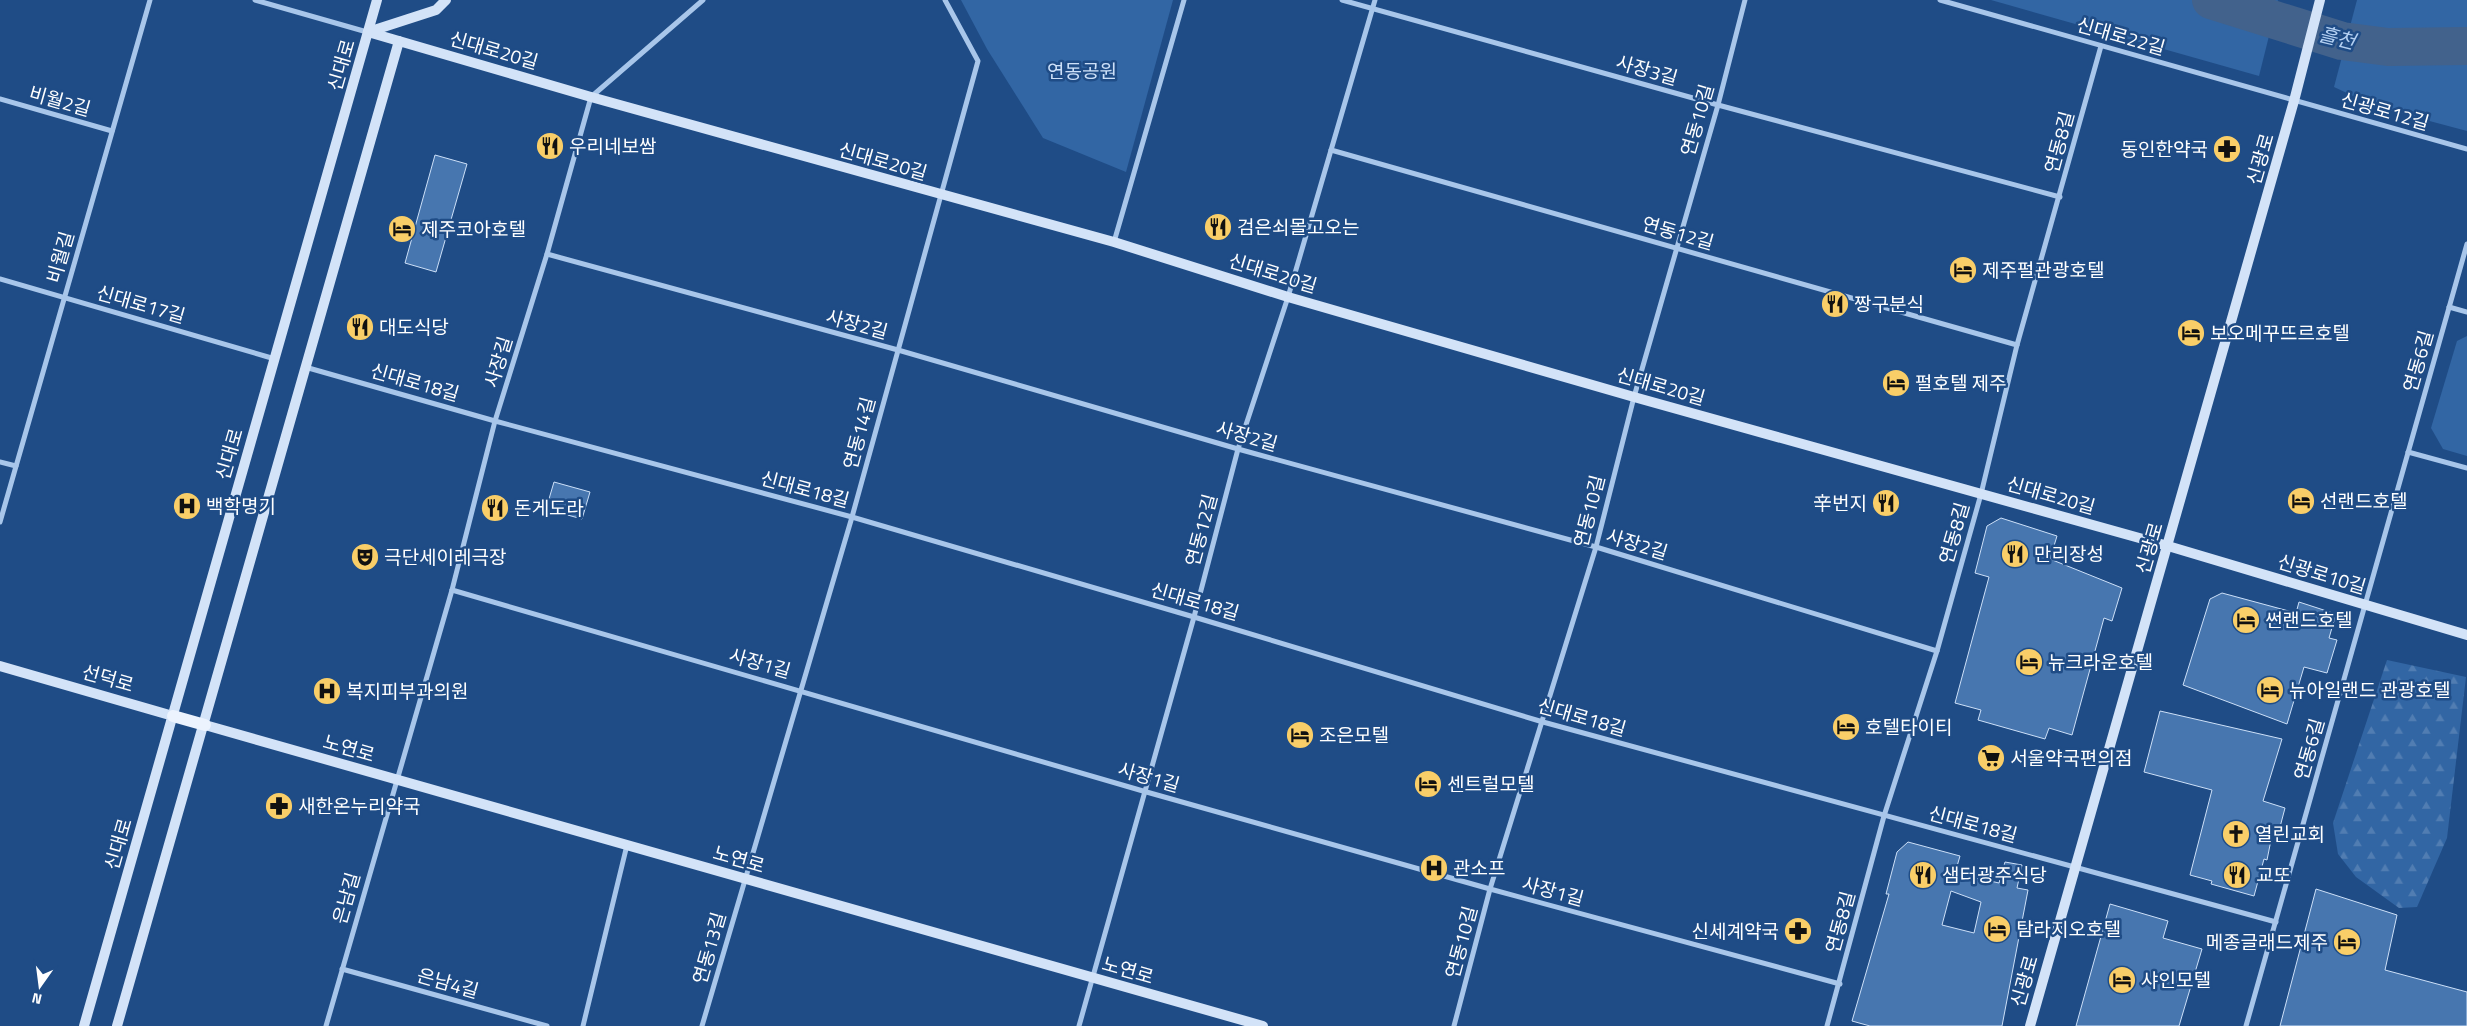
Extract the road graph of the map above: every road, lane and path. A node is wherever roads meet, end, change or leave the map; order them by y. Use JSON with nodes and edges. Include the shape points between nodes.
{"nodes":[{"id":1,"x":150,"y":0,"type":"edge"},
{"id":2,"x":255,"y":0,"type":"edge"},
{"id":3,"x":377,"y":0,"type":"edge"},
{"id":4,"x":446,"y":0,"type":"edge"},
{"id":5,"x":703,"y":0,"type":"edge"},
{"id":6,"x":945,"y":0,"type":"edge"},
{"id":7,"x":1184,"y":0,"type":"edge"},
{"id":8,"x":1342,"y":0,"type":"edge"},
{"id":9,"x":1375,"y":0,"type":"edge"},
{"id":10,"x":1744,"y":0,"type":"edge"},
{"id":11,"x":1940,"y":0,"type":"edge"},
{"id":12,"x":2320,"y":0,"type":"edge"},
{"id":13,"x":1372,"y":9,"type":"junction"},
{"id":14,"x":368,"y":32,"type":"junction"},
{"id":15,"x":399,"y":41,"type":"junction"},
{"id":16,"x":2101,"y":46,"type":"junction"},
{"id":17,"x":591,"y":97,"type":"junction"},
{"id":18,"x":0,"y":99,"type":"edge"},
{"id":19,"x":2294,"y":101,"type":"junction"},
{"id":20,"x":1718,"y":105,"type":"junction"},
{"id":21,"x":112,"y":131,"type":"junction"},
{"id":22,"x":2467,"y":149,"type":"edge"},
{"id":23,"x":1331,"y":150,"type":"junction"},
{"id":24,"x":940,"y":195,"type":"junction"},
{"id":25,"x":2060,"y":197,"type":"junction"},
{"id":26,"x":1114,"y":242,"type":"junction"},
{"id":27,"x":2467,"y":244,"type":"edge"},
{"id":28,"x":1676,"y":248,"type":"junction"},
{"id":29,"x":547,"y":254,"type":"junction"},
{"id":30,"x":0,"y":279,"type":"edge"},
{"id":31,"x":1288,"y":297,"type":"junction"},
{"id":32,"x":64,"y":298,"type":"junction"},
{"id":33,"x":2449,"y":307,"type":"junction"},
{"id":34,"x":2467,"y":312,"type":"edge"},
{"id":35,"x":2017,"y":345,"type":"junction"},
{"id":36,"x":898,"y":350,"type":"junction"},
{"id":37,"x":275,"y":358,"type":"junction"},
{"id":38,"x":305,"y":367,"type":"junction"},
{"id":39,"x":1634,"y":397,"type":"junction"},
{"id":40,"x":495,"y":421,"type":"junction"},
{"id":41,"x":1238,"y":449,"type":"junction"},
{"id":42,"x":2408,"y":452,"type":"junction"},
{"id":43,"x":0,"y":462,"type":"edge"},
{"id":44,"x":16,"y":466,"type":"junction"},
{"id":45,"x":2467,"y":468,"type":"edge"},
{"id":46,"x":1981,"y":494,"type":"junction"},
{"id":47,"x":852,"y":517,"type":"junction"},
{"id":48,"x":0,"y":522,"type":"edge"},
{"id":49,"x":2168,"y":546,"type":"junction"},
{"id":50,"x":1596,"y":547,"type":"junction"},
{"id":51,"x":452,"y":590,"type":"junction"},
{"id":52,"x":2364,"y":606,"type":"junction"},
{"id":53,"x":1194,"y":617,"type":"junction"},
{"id":54,"x":2467,"y":634,"type":"edge"},
{"id":55,"x":1937,"y":651,"type":"junction"},
{"id":56,"x":0,"y":666,"type":"edge"},
{"id":57,"x":802,"y":691,"type":"junction"},
{"id":58,"x":172,"y":716,"type":"junction"},
{"id":59,"x":1543,"y":722,"type":"junction"},
{"id":60,"x":205,"y":725,"type":"junction"},
{"id":61,"x":395,"y":779,"type":"junction"},
{"id":62,"x":1144,"y":791,"type":"junction"},
{"id":63,"x":1884,"y":816,"type":"junction"},
{"id":64,"x":626,"y":845,"type":"junction"},
{"id":65,"x":2075,"y":868,"type":"junction"},
{"id":66,"x":744,"y":878,"type":"junction"},
{"id":67,"x":1490,"y":890,"type":"junction"},
{"id":68,"x":2276,"y":922,"type":"junction"},
{"id":69,"x":342,"y":969,"type":"junction"},
{"id":70,"x":1093,"y":978,"type":"junction"},
{"id":71,"x":1840,"y":984,"type":"junction"},
{"id":72,"x":84,"y":1026,"type":"edge"},
{"id":73,"x":118,"y":1026,"type":"edge"},
{"id":74,"x":326,"y":1026,"type":"edge"},
{"id":75,"x":547,"y":1026,"type":"edge"},
{"id":76,"x":583,"y":1026,"type":"edge"},
{"id":77,"x":702,"y":1026,"type":"edge"},
{"id":78,"x":1079,"y":1026,"type":"edge"},
{"id":79,"x":1263,"y":1026,"type":"edge"},
{"id":80,"x":1454,"y":1026,"type":"edge"},
{"id":81,"x":1827,"y":1026,"type":"edge"},
{"id":82,"x":2030,"y":1026,"type":"edge"},
{"id":83,"x":2246,"y":1026,"type":"edge"}],
"edges":[{"from":1,"to":21,"type":"street","name":"비월길"},
{"from":2,"to":14,"type":"street"},
{"from":3,"to":14,"type":"main road"},
{"from":4,"to":14,"type":"main road","name":"신대로","via":[[436,10]]},
{"from":5,"to":17,"type":"street"},
{"from":6,"to":24,"type":"street","name":"연동14길","via":[[978,61]]},
{"from":7,"to":26,"type":"street"},
{"from":8,"to":13,"type":"street","name":"사장3길"},
{"from":9,"to":13,"type":"street","name":"연동12길"},
{"from":10,"to":20,"type":"street","name":"연동10길"},
{"from":11,"to":16,"type":"street","name":"신대로22길"},
{"from":12,"to":19,"type":"main road","name":"신광로"},
{"from":13,"to":20,"type":"street","name":"사장3길"},
{"from":13,"to":23,"type":"street","name":"연동12길"},
{"from":14,"to":15,"type":"main road","name":"신대로20길"},
{"from":14,"to":37,"type":"main road","name":"신대로"},
{"from":15,"to":17,"type":"main road","name":"신대로20길"},
{"from":15,"to":38,"type":"main road"},
{"from":16,"to":19,"type":"street","name":"신대로22길"},
{"from":16,"to":25,"type":"street","name":"연동8길"},
{"from":17,"to":24,"type":"main road","name":"신대로20길"},
{"from":17,"to":29,"type":"street","name":"사장길"},
{"from":18,"to":21,"type":"street","name":"비월2길"},
{"from":19,"to":22,"type":"street","name":"신광로12길"},
{"from":19,"to":49,"type":"main road","name":"신광로"},
{"from":20,"to":25,"type":"street","name":"사장3길"},
{"from":20,"to":28,"type":"street","name":"연동10길"},
{"from":21,"to":32,"type":"street","name":"비월길"},
{"from":23,"to":28,"type":"street","name":"연동12길"},
{"from":23,"to":31,"type":"street","name":"연동12길"},
{"from":24,"to":26,"type":"main road","name":"신대로20길"},
{"from":24,"to":36,"type":"street","name":"연동14길"},
{"from":25,"to":35,"type":"street","name":"연동8길"},
{"from":26,"to":31,"type":"main road","name":"신대로20길"},
{"from":27,"to":33,"type":"street","name":"연동6길"},
{"from":28,"to":35,"type":"street","name":"연동12길"},
{"from":28,"to":39,"type":"street","name":"연동10길"},
{"from":29,"to":36,"type":"street","name":"사장2길"},
{"from":29,"to":40,"type":"street","name":"사장길"},
{"from":30,"to":32,"type":"street","name":"신대로17길"},
{"from":31,"to":39,"type":"main road","name":"신대로20길"},
{"from":31,"to":41,"type":"street","name":"연동12길"},
{"from":32,"to":37,"type":"street","name":"신대로17길"},
{"from":32,"to":44,"type":"street","name":"비월길"},
{"from":33,"to":34,"type":"street"},
{"from":33,"to":42,"type":"street","name":"연동6길"},
{"from":35,"to":46,"type":"street","name":"연동8길"},
{"from":36,"to":41,"type":"street","name":"사장2길"},
{"from":36,"to":47,"type":"street","name":"연동14길"},
{"from":37,"to":58,"type":"main road","name":"신대로"},
{"from":38,"to":40,"type":"street","name":"신대로18길"},
{"from":38,"to":60,"type":"main road"},
{"from":39,"to":46,"type":"main road","name":"신대로20길"},
{"from":39,"to":50,"type":"street","name":"연동10길"},
{"from":40,"to":47,"type":"street","name":"신대로18길"},
{"from":40,"to":51,"type":"street","name":"사장길"},
{"from":41,"to":50,"type":"street","name":"사장2길"},
{"from":41,"to":53,"type":"street","name":"연동12길"},
{"from":42,"to":45,"type":"street"},
{"from":42,"to":52,"type":"street","name":"연동6길"},
{"from":43,"to":44,"type":"street"},
{"from":44,"to":48,"type":"street","name":"비월길"},
{"from":46,"to":49,"type":"main road","name":"신대로20길"},
{"from":46,"to":55,"type":"street","name":"연동8길"},
{"from":47,"to":53,"type":"street","name":"신대로18길"},
{"from":47,"to":57,"type":"street","name":"연동14길"},
{"from":49,"to":52,"type":"main road","name":"신광로10길"},
{"from":49,"to":65,"type":"main road","name":"신광로"},
{"from":50,"to":55,"type":"street","name":"사장2길"},
{"from":50,"to":59,"type":"street","name":"연동10길"},
{"from":51,"to":57,"type":"street","name":"사장1길"},
{"from":51,"to":61,"type":"street","name":"사장길"},
{"from":52,"to":54,"type":"main road","name":"신광로10길"},
{"from":52,"to":68,"type":"street","name":"연동6길"},
{"from":53,"to":59,"type":"street","name":"신대로18길"},
{"from":53,"to":62,"type":"street","name":"연동12길"},
{"from":55,"to":63,"type":"street","name":"연동8길"},
{"from":56,"to":58,"type":"main road","name":"선덕로"},
{"from":57,"to":62,"type":"street","name":"사장1길"},
{"from":57,"to":66,"type":"street","name":"연동14길"},
{"from":58,"to":60,"type":"main road","name":"선덕로"},
{"from":58,"to":72,"type":"main road","name":"신대로"},
{"from":59,"to":63,"type":"street","name":"신대로18길"},
{"from":59,"to":67,"type":"street","name":"연동10길"},
{"from":60,"to":61,"type":"main road","name":"노연로"},
{"from":60,"to":73,"type":"main road"},
{"from":61,"to":64,"type":"main road","name":"노연로"},
{"from":61,"to":69,"type":"street","name":"은남길"},
{"from":62,"to":67,"type":"street","name":"사장1길"},
{"from":62,"to":70,"type":"street","name":"연동12길"},
{"from":63,"to":65,"type":"street","name":"신대로18길"},
{"from":63,"to":71,"type":"street","name":"연동8길"},
{"from":64,"to":66,"type":"main road","name":"노연로"},
{"from":64,"to":76,"type":"street"},
{"from":65,"to":68,"type":"street","name":"신대로18길"},
{"from":65,"to":82,"type":"main road","name":"신광로"},
{"from":66,"to":70,"type":"main road","name":"노연로"},
{"from":66,"to":77,"type":"street","name":"연동13길"},
{"from":67,"to":71,"type":"street","name":"사장1길"},
{"from":67,"to":80,"type":"street","name":"연동10길"},
{"from":68,"to":83,"type":"street","name":"연동6길"},
{"from":69,"to":74,"type":"street","name":"은남길"},
{"from":69,"to":75,"type":"street","name":"은남4길"},
{"from":70,"to":78,"type":"street","name":"연동12길"},
{"from":70,"to":79,"type":"main road","name":"노연로"},
{"from":71,"to":81,"type":"street","name":"연동8길"}]}
